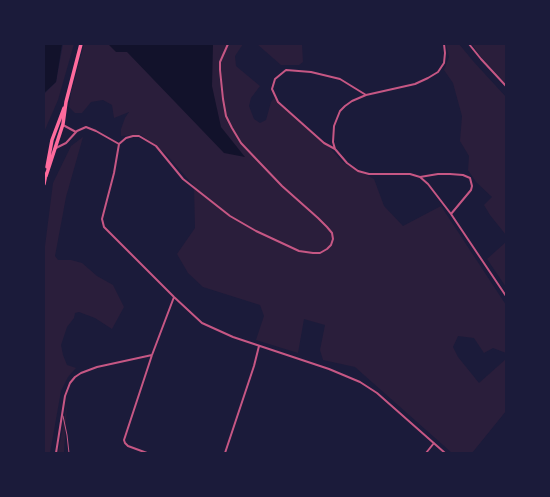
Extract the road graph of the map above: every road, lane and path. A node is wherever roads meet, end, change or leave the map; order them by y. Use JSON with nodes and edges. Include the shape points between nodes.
{"nodes":[{"id":1,"x":80,"y":44,"type":"edge"},
{"id":2,"x":228,"y":44,"type":"edge"},
{"id":3,"x":444,"y":44,"type":"edge"},
{"id":4,"x":469,"y":44,"type":"edge"},
{"id":5,"x":506,"y":86,"type":"edge"},
{"id":6,"x":366,"y":95,"type":"junction"},
{"id":7,"x":66,"y":102,"type":"junction"},
{"id":8,"x":63,"y":124,"type":"junction"},
{"id":9,"x":76,"y":132,"type":"junction"},
{"id":10,"x":119,"y":144,"type":"junction"},
{"id":11,"x":56,"y":148,"type":"junction"},
{"id":12,"x":335,"y":149,"type":"junction"},
{"id":13,"x":46,"y":176,"type":"junction"},
{"id":14,"x":420,"y":177,"type":"junction"},
{"id":15,"x":44,"y":184,"type":"edge"},
{"id":16,"x":451,"y":214,"type":"junction"},
{"id":17,"x":506,"y":296,"type":"edge"},
{"id":18,"x":174,"y":297,"type":"junction"},
{"id":19,"x":259,"y":346,"type":"junction"},
{"id":20,"x":152,"y":355,"type":"junction"},
{"id":21,"x":62,"y":416,"type":"junction"},
{"id":22,"x":434,"y":443,"type":"junction"},
{"id":23,"x":56,"y":453,"type":"edge"},
{"id":24,"x":69,"y":453,"type":"edge"},
{"id":25,"x":147,"y":453,"type":"edge"},
{"id":26,"x":225,"y":453,"type":"edge"},
{"id":27,"x":426,"y":453,"type":"edge"},
{"id":28,"x":445,"y":453,"type":"edge"}],
"edges":[{"from":1,"to":7,"type":"main road"},
{"from":2,"to":10,"type":"street","via":[[220,62],[226,116],[241,142],[260,163],[332,233],[333,239],[327,249],[320,253],[299,251],[230,216],[183,179],[156,146],[139,136],[126,138]]},
{"from":3,"to":6,"type":"street","via":[[444,63],[438,72],[415,84]]},
{"from":4,"to":5,"type":"street"},
{"from":6,"to":12,"type":"street","via":[[352,101],[340,111],[334,126]]},
{"from":6,"to":12,"type":"street","via":[[340,79],[311,72],[286,70],[275,79],[272,89],[278,102],[324,143]]},
{"from":7,"to":8,"type":"main road"},
{"from":7,"to":13,"type":"main road","via":[[52,140]]},
{"from":8,"to":9,"type":"street"},
{"from":8,"to":11,"type":"main road"},
{"from":9,"to":10,"type":"street","via":[[89,128]]},
{"from":9,"to":11,"type":"street","via":[[66,143]]},
{"from":10,"to":18,"type":"street","via":[[102,219],[104,227]]},
{"from":11,"to":13,"type":"main road"},
{"from":12,"to":14,"type":"street","via":[[358,171],[369,174],[410,174]]},
{"from":13,"to":15,"type":"main road"},
{"from":14,"to":16,"type":"street"},
{"from":14,"to":16,"type":"street","via":[[450,174],[470,178],[471,190]]},
{"from":16,"to":17,"type":"street"},
{"from":18,"to":19,"type":"street","via":[[202,323]]},
{"from":18,"to":20,"type":"street"},
{"from":19,"to":22,"type":"street","via":[[360,382],[377,393]]},
{"from":19,"to":26,"type":"street"},
{"from":20,"to":21,"type":"street","via":[[97,367],[75,377],[68,388]]},
{"from":20,"to":25,"type":"street","via":[[125,434],[125,443],[128,446]]},
{"from":21,"to":23,"type":"street"},
{"from":21,"to":24,"type":"lane"},
{"from":22,"to":27,"type":"street"},
{"from":22,"to":28,"type":"street"}]}
